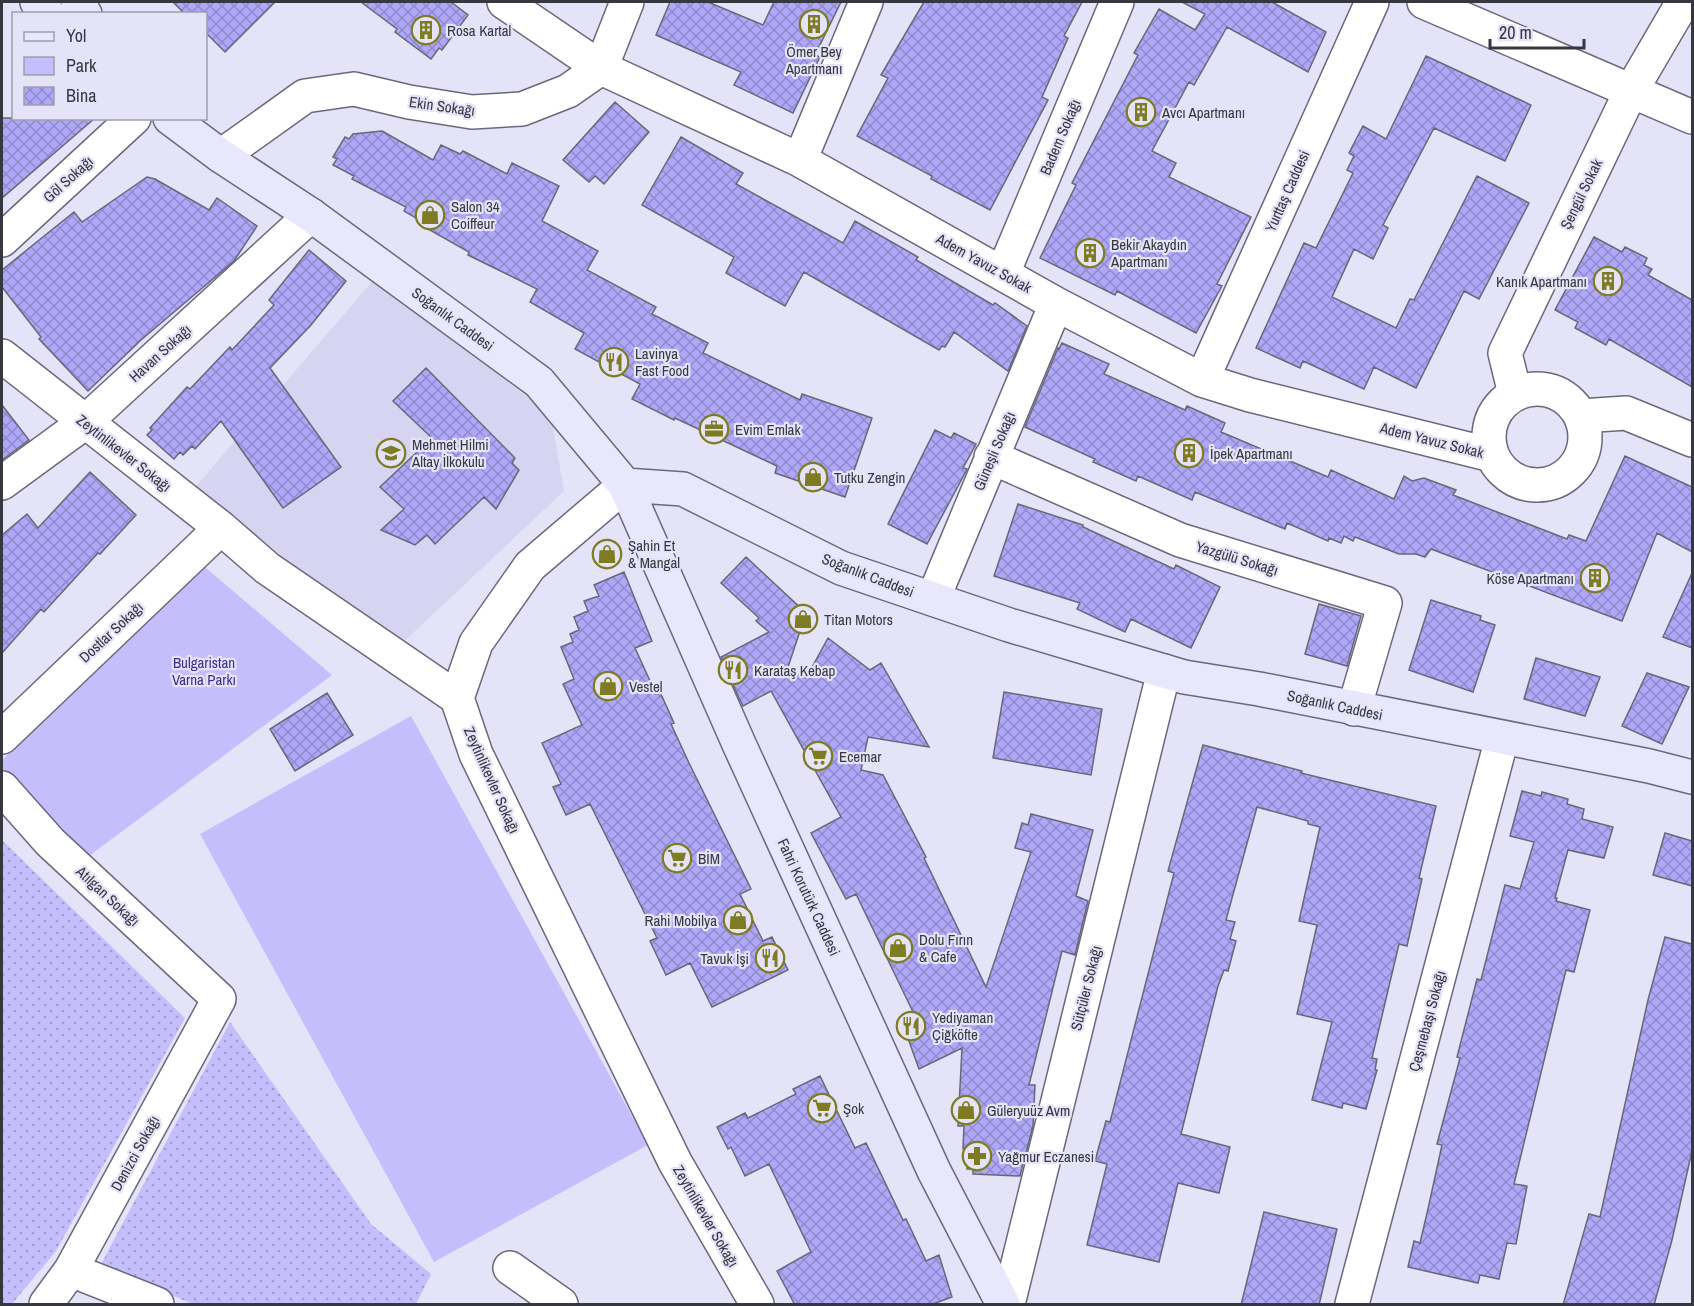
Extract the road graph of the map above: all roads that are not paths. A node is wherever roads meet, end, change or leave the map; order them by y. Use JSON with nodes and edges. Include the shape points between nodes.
{"nodes":[{"id":1,"x":504,"y":2,"type":"edge"},
{"id":2,"x":627,"y":2,"type":"edge"},
{"id":3,"x":866,"y":2,"type":"edge"},
{"id":4,"x":1117,"y":2,"type":"edge"},
{"id":5,"x":1372,"y":2,"type":"edge"},
{"id":6,"x":1424,"y":2,"type":"edge"},
{"id":7,"x":1683,"y":2,"type":"edge"},
{"id":8,"x":601,"y":68,"type":"junction"},
{"id":9,"x":1631,"y":91,"type":"junction"},
{"id":10,"x":1692,"y":117,"type":"edge"},
{"id":11,"x":132,"y":120,"type":"edge"},
{"id":12,"x":173,"y":120,"type":"edge"},
{"id":13,"x":221,"y":156,"type":"junction"},
{"id":14,"x":800,"y":160,"type":"junction"},
{"id":15,"x":312,"y":215,"type":"junction"},
{"id":16,"x":2,"y":240,"type":"edge"},
{"id":17,"x":1003,"y":273,"type":"junction"},
{"id":18,"x":1056,"y":304,"type":"junction"},
{"id":19,"x":2,"y":356,"type":"edge"},
{"id":20,"x":1202,"y":380,"type":"junction"},
{"id":21,"x":1515,"y":394,"type":"junction"},
{"id":22,"x":1581,"y":416,"type":"junction"},
{"id":23,"x":84,"y":423,"type":"junction"},
{"id":24,"x":1692,"y":440,"type":"edge"},
{"id":25,"x":1492,"y":455,"type":"junction"},
{"id":26,"x":992,"y":457,"type":"junction"},
{"id":27,"x":2,"y":483,"type":"edge"},
{"id":28,"x":625,"y":485,"type":"junction"},
{"id":29,"x":221,"y":528,"type":"junction"},
{"id":30,"x":933,"y":599,"type":"junction"},
{"id":31,"x":1164,"y":671,"type":"junction"},
{"id":32,"x":457,"y":698,"type":"junction"},
{"id":33,"x":1354,"y":709,"type":"junction"},
{"id":34,"x":2,"y":737,"type":"edge"},
{"id":35,"x":1502,"y":738,"type":"junction"},
{"id":36,"x":1692,"y":777,"type":"edge"},
{"id":37,"x":2,"y":788,"type":"edge"},
{"id":38,"x":219,"y":999,"type":"joint"},
{"id":39,"x":71,"y":1270,"type":"junction"},
{"id":40,"x":46,"y":1305,"type":"edge"},
{"id":41,"x":157,"y":1305,"type":"edge"},
{"id":42,"x":520,"y":1305,"type":"edge"},
{"id":43,"x":561,"y":1305,"type":"edge"},
{"id":44,"x":757,"y":1305,"type":"edge"},
{"id":45,"x":1003,"y":1305,"type":"edge"},
{"id":46,"x":1008,"y":1305,"type":"edge"},
{"id":47,"x":1352,"y":1305,"type":"edge"}],
"edges":[{"from":1,"to":8,"type":"street","name":"Adem Yavuz Sokak"},
{"from":2,"to":8,"type":"street"},
{"from":3,"to":14,"type":"street"},
{"from":4,"to":17,"type":"street","name":"Badem Sokağı"},
{"from":5,"to":20,"type":"street","name":"Yurttaş Caddesi"},
{"from":6,"to":9,"type":"street"},
{"from":7,"to":9,"type":"street","name":"Şengül Sokak"},
{"from":8,"to":13,"type":"street","name":"Ekin Sokağı","via":[[568,91],[522,109],[472,112],[354,89],[305,96]]},
{"from":8,"to":14,"type":"street","name":"Adem Yavuz Sokak"},
{"from":9,"to":10,"type":"street"},
{"from":9,"to":21,"type":"street","name":"Şengül Sokak","via":[[1505,353]]},
{"from":11,"to":16,"type":"street","name":"Göl Sokağı"},
{"from":12,"to":13,"type":"street","name":"Soğanlık Caddesi"},
{"from":13,"to":15,"type":"street","name":"Soğanlık Caddesi"},
{"from":14,"to":17,"type":"street","name":"Adem Yavuz Sokak"},
{"from":15,"to":23,"type":"street","name":"Havan Sokağı"},
{"from":15,"to":28,"type":"street","name":"Soğanlık Caddesi","via":[[539,382]]},
{"from":17,"to":18,"type":"street","name":"Adem Yavuz Sokak"},
{"from":18,"to":20,"type":"street","name":"Adem Yavuz Sokak"},
{"from":18,"to":26,"type":"street","name":"Güneşli Sokağı"},
{"from":19,"to":23,"type":"street","name":"Zeytinlikevler Sokağı"},
{"from":20,"to":25,"type":"street","name":"Adem Yavuz Sokak"},
{"from":21,"to":22,"type":"street","via":[[1545,389],[1560,394]]},
{"from":21,"to":25,"type":"street","name":"Adem Yavuz Sokak","via":[[1494,413],[1488,441]]},
{"from":22,"to":24,"type":"street","via":[[1626,413]]},
{"from":22,"to":25,"type":"street","name":"Adem Yavuz Sokak","via":[[1585,447],[1569,474],[1556,482],[1526,485],[1511,479]]},
{"from":23,"to":27,"type":"street","name":"Havan Sokağı"},
{"from":23,"to":29,"type":"street","name":"Zeytinlikevler Sokağı"},
{"from":26,"to":30,"type":"street","name":"Güneşli Sokağı"},
{"from":26,"to":33,"type":"street","name":"Yazgülü Sokağı","via":[[1180,540],[1385,603]]},
{"from":28,"to":30,"type":"street","name":"Soğanlık Caddesi","via":[[683,489],[841,568]]},
{"from":28,"to":32,"type":"street","via":[[530,566],[476,643]]},
{"from":28,"to":45,"type":"street","name":"Fahri Korutürk Caddesi","via":[[929,1160]]},
{"from":29,"to":32,"type":"street","name":"Zeytinlikevler Sokağı","via":[[267,568]]},
{"from":29,"to":34,"type":"street","name":"Dostlar Sokağı"},
{"from":30,"to":31,"type":"street","name":"Soğanlık Caddesi"},
{"from":31,"to":33,"type":"street","name":"Soğanlık Caddesi"},
{"from":31,"to":46,"type":"street","name":"Sütçüler Sokağı"},
{"from":32,"to":44,"type":"street","name":"Zeytinlikevler Sokağı","via":[[476,754],[675,1162]]},
{"from":33,"to":35,"type":"street","name":"Soğanlık Caddesi"},
{"from":35,"to":36,"type":"street","name":"Soğanlık Caddesi"},
{"from":35,"to":47,"type":"street","name":"Çeşmebaşı Sokağı"},
{"from":37,"to":38,"type":"street","name":"Atılgan Sokağı","via":[[50,842]]},
{"from":38,"to":39,"type":"street","name":"Denizci Sokağı"},
{"from":39,"to":40,"type":"street","name":"Denizci Sokağı"},
{"from":39,"to":41,"type":"street"},
{"from":42,"to":43,"type":"street","via":[[510,1268]]}]}
